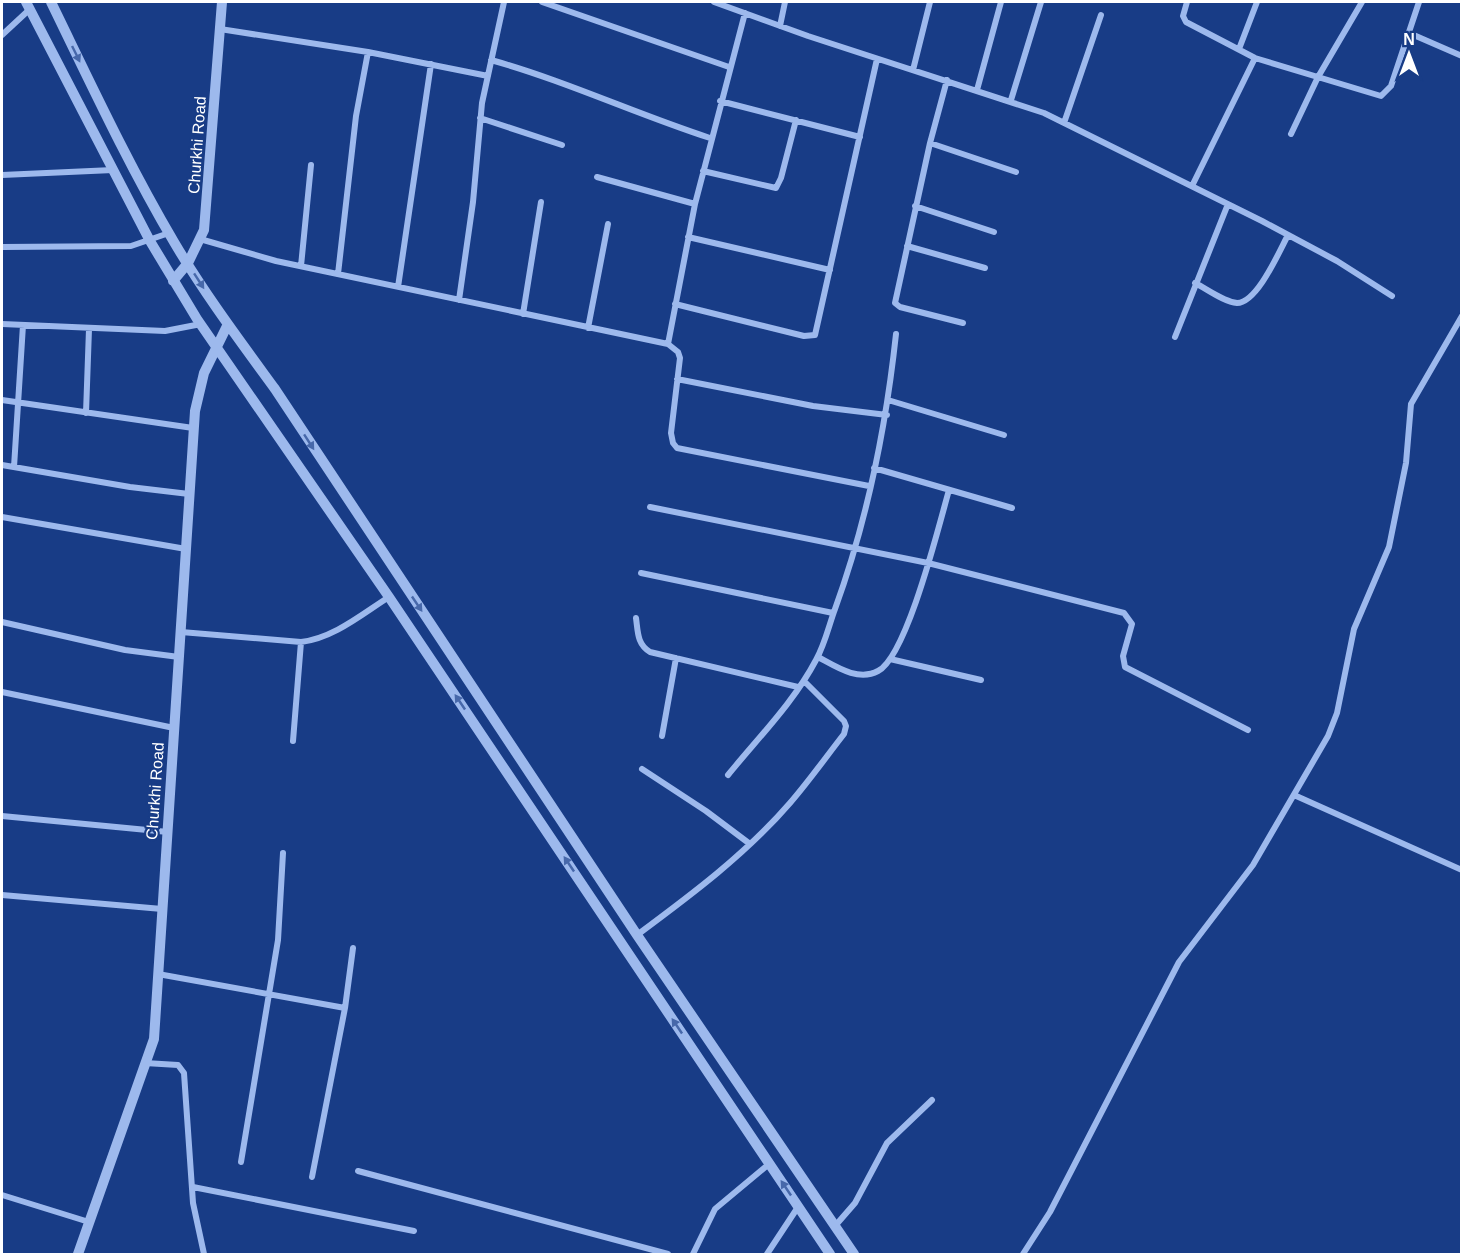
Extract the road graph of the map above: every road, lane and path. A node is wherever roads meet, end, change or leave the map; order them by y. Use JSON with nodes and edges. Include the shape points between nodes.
{"nodes":[{"id":1,"x":51,"y":2,"type":"edge"},
{"id":2,"x":222,"y":2,"type":"edge"},
{"id":3,"x":504,"y":2,"type":"edge"},
{"id":4,"x":542,"y":2,"type":"edge"},
{"id":5,"x":714,"y":2,"type":"edge"},
{"id":6,"x":785,"y":2,"type":"edge"},
{"id":7,"x":930,"y":2,"type":"edge"},
{"id":8,"x":1001,"y":2,"type":"edge"},
{"id":9,"x":1041,"y":2,"type":"edge"},
{"id":10,"x":1187,"y":2,"type":"edge"},
{"id":11,"x":1257,"y":2,"type":"edge"},
{"id":12,"x":1362,"y":2,"type":"edge"},
{"id":13,"x":1419,"y":2,"type":"edge"},
{"id":14,"x":730,"y":4,"type":"edge"},
{"id":15,"x":28,"y":5,"type":"edge"},
{"id":16,"x":745,"y":13,"type":"junction"},
{"id":17,"x":1101,"y":15,"type":"dead end"},
{"id":18,"x":780,"y":26,"type":"junction"},
{"id":19,"x":220,"y":29,"type":"junction"},
{"id":20,"x":1409,"y":33,"type":"junction"},
{"id":21,"x":2,"y":35,"type":"edge"},
{"id":22,"x":1239,"y":49,"type":"junction"},
{"id":23,"x":368,"y":51,"type":"junction"},
{"id":24,"x":1461,"y":56,"type":"edge"},
{"id":25,"x":1255,"y":58,"type":"junction"},
{"id":26,"x":877,"y":59,"type":"junction"},
{"id":27,"x":491,"y":60,"type":"junction"},
{"id":28,"x":431,"y":64,"type":"junction"},
{"id":29,"x":729,"y":68,"type":"junction"},
{"id":30,"x":913,"y":70,"type":"junction"},
{"id":31,"x":488,"y":76,"type":"junction"},
{"id":32,"x":1318,"y":77,"type":"junction"},
{"id":33,"x":947,"y":80,"type":"junction"},
{"id":34,"x":976,"y":90,"type":"junction"},
{"id":35,"x":1011,"y":100,"type":"junction"},
{"id":36,"x":720,"y":101,"type":"junction"},
{"id":37,"x":480,"y":118,"type":"junction"},
{"id":38,"x":796,"y":120,"type":"junction"},
{"id":39,"x":1064,"y":123,"type":"junction"},
{"id":40,"x":1292,"y":134,"type":"dead end"},
{"id":41,"x":860,"y":137,"type":"junction"},
{"id":42,"x":710,"y":138,"type":"junction"},
{"id":43,"x":930,"y":142,"type":"junction"},
{"id":44,"x":562,"y":145,"type":"dead end"},
{"id":45,"x":311,"y":165,"type":"dead end"},
{"id":46,"x":113,"y":170,"type":"junction"},
{"id":47,"x":703,"y":171,"type":"junction"},
{"id":48,"x":1016,"y":172,"type":"dead end"},
{"id":49,"x":2,"y":175,"type":"edge"},
{"id":50,"x":597,"y":177,"type":"dead end"},
{"id":51,"x":1192,"y":186,"type":"junction"},
{"id":52,"x":541,"y":202,"type":"dead end"},
{"id":53,"x":695,"y":204,"type":"junction"},
{"id":54,"x":1228,"y":204,"type":"junction"},
{"id":55,"x":915,"y":206,"type":"junction"},
{"id":56,"x":608,"y":224,"type":"dead end"},
{"id":57,"x":994,"y":232,"type":"dead end"},
{"id":58,"x":169,"y":233,"type":"junction"},
{"id":59,"x":1288,"y":235,"type":"junction"},
{"id":60,"x":688,"y":237,"type":"junction"},
{"id":61,"x":200,"y":239,"type":"junction"},
{"id":62,"x":150,"y":241,"type":"junction"},
{"id":63,"x":907,"y":246,"type":"junction"},
{"id":64,"x":2,"y":247,"type":"edge"},
{"id":65,"x":188,"y":263,"type":"junction"},
{"id":66,"x":301,"y":266,"type":"junction"},
{"id":67,"x":985,"y":268,"type":"dead end"},
{"id":68,"x":830,"y":270,"type":"junction"},
{"id":69,"x":338,"y":274,"type":"junction"},
{"id":70,"x":173,"y":281,"type":"junction"},
{"id":71,"x":1195,"y":283,"type":"junction"},
{"id":72,"x":398,"y":287,"type":"junction"},
{"id":73,"x":1392,"y":296,"type":"dead end"},
{"id":74,"x":459,"y":300,"type":"junction"},
{"id":75,"x":675,"y":304,"type":"junction"},
{"id":76,"x":523,"y":314,"type":"junction"},
{"id":77,"x":1461,"y":316,"type":"edge"},
{"id":78,"x":963,"y":323,"type":"dead end"},
{"id":79,"x":2,"y":324,"type":"edge"},
{"id":80,"x":201,"y":324,"type":"junction"},
{"id":81,"x":228,"y":324,"type":"junction"},
{"id":82,"x":23,"y":325,"type":"junction"},
{"id":83,"x":588,"y":327,"type":"junction"},
{"id":84,"x":89,"y":329,"type":"junction"},
{"id":85,"x":896,"y":334,"type":"dead end"},
{"id":86,"x":1175,"y":337,"type":"dead end"},
{"id":87,"x":668,"y":344,"type":"junction"},
{"id":88,"x":215,"y":346,"type":"junction"},
{"id":89,"x":678,"y":379,"type":"junction"},
{"id":90,"x":2,"y":400,"type":"edge"},
{"id":91,"x":888,"y":400,"type":"junction"},
{"id":92,"x":19,"y":402,"type":"junction"},
{"id":93,"x":86,"y":413,"type":"junction"},
{"id":94,"x":886,"y":415,"type":"junction"},
{"id":95,"x":193,"y":428,"type":"junction"},
{"id":96,"x":1004,"y":435,"type":"dead end"},
{"id":97,"x":2,"y":465,"type":"edge"},
{"id":98,"x":14,"y":467,"type":"junction"},
{"id":99,"x":874,"y":468,"type":"junction"},
{"id":100,"x":869,"y":486,"type":"junction"},
{"id":101,"x":949,"y":490,"type":"junction"},
{"id":102,"x":189,"y":494,"type":"junction"},
{"id":103,"x":650,"y":507,"type":"dead end"},
{"id":104,"x":1012,"y":508,"type":"dead end"},
{"id":105,"x":2,"y":518,"type":"edge"},
{"id":106,"x":186,"y":549,"type":"junction"},
{"id":107,"x":854,"y":549,"type":"junction"},
{"id":108,"x":928,"y":563,"type":"junction"},
{"id":109,"x":641,"y":573,"type":"dead end"},
{"id":110,"x":389,"y":597,"type":"junction"},
{"id":111,"x":833,"y":613,"type":"junction"},
{"id":112,"x":636,"y":618,"type":"dead end"},
{"id":113,"x":2,"y":622,"type":"edge"},
{"id":114,"x":181,"y":632,"type":"junction"},
{"id":115,"x":301,"y":642,"type":"junction"},
{"id":116,"x":179,"y":657,"type":"junction"},
{"id":117,"x":818,"y":657,"type":"junction"},
{"id":118,"x":676,"y":658,"type":"junction"},
{"id":119,"x":890,"y":659,"type":"junction"},
{"id":120,"x":981,"y":680,"type":"dead end"},
{"id":121,"x":804,"y":681,"type":"junction"},
{"id":122,"x":798,"y":687,"type":"junction"},
{"id":123,"x":2,"y":692,"type":"edge"},
{"id":124,"x":174,"y":728,"type":"junction"},
{"id":125,"x":1248,"y":730,"type":"dead end"},
{"id":126,"x":662,"y":736,"type":"dead end"},
{"id":127,"x":292,"y":741,"type":"dead end"},
{"id":128,"x":642,"y":769,"type":"dead end"},
{"id":129,"x":728,"y":775,"type":"dead end"},
{"id":130,"x":1294,"y":795,"type":"junction"},
{"id":131,"x":2,"y":816,"type":"edge"},
{"id":132,"x":168,"y":832,"type":"junction"},
{"id":133,"x":750,"y":844,"type":"junction"},
{"id":134,"x":283,"y":853,"type":"dead end"},
{"id":135,"x":1461,"y":870,"type":"edge"},
{"id":136,"x":2,"y":895,"type":"edge"},
{"id":137,"x":162,"y":909,"type":"junction"},
{"id":138,"x":637,"y":936,"type":"junction"},
{"id":139,"x":353,"y":948,"type":"dead end"},
{"id":140,"x":158,"y":974,"type":"junction"},
{"id":141,"x":269,"y":994,"type":"junction"},
{"id":142,"x":345,"y":1008,"type":"junction"},
{"id":143,"x":145,"y":1063,"type":"junction"},
{"id":144,"x":932,"y":1100,"type":"dead end"},
{"id":145,"x":241,"y":1162,"type":"dead end"},
{"id":146,"x":769,"y":1164,"type":"junction"},
{"id":147,"x":358,"y":1171,"type":"dead end"},
{"id":148,"x":312,"y":1177,"type":"dead end"},
{"id":149,"x":193,"y":1187,"type":"junction"},
{"id":150,"x":2,"y":1195,"type":"edge"},
{"id":151,"x":799,"y":1207,"type":"junction"},
{"id":152,"x":89,"y":1222,"type":"junction"},
{"id":153,"x":835,"y":1226,"type":"junction"},
{"id":154,"x":414,"y":1231,"type":"dead end"},
{"id":155,"x":78,"y":1254,"type":"edge"},
{"id":156,"x":204,"y":1254,"type":"edge"},
{"id":157,"x":668,"y":1254,"type":"edge"},
{"id":158,"x":693,"y":1254,"type":"edge"},
{"id":159,"x":767,"y":1254,"type":"edge"},
{"id":160,"x":830,"y":1254,"type":"edge"},
{"id":161,"x":853,"y":1254,"type":"edge"},
{"id":162,"x":1023,"y":1254,"type":"edge"}],
"edges":[{"from":1,"to":58,"type":"street","one_way":true},
{"from":2,"to":19,"type":"street","name":"Churkhi Road"},
{"from":3,"to":27,"type":"street"},
{"from":4,"to":29,"type":"street"},
{"from":5,"to":14,"type":"street"},
{"from":6,"to":18,"type":"street"},
{"from":7,"to":30,"type":"street"},
{"from":8,"to":34,"type":"street"},
{"from":9,"to":35,"type":"street"},
{"from":10,"to":22,"type":"street","via":[[1183,16],[1186,22]]},
{"from":11,"to":22,"type":"street"},
{"from":12,"to":32,"type":"street"},
{"from":13,"to":20,"type":"street"},
{"from":14,"to":16,"type":"street"},
{"from":15,"to":21,"type":"street"},
{"from":15,"to":46,"type":"street"},
{"from":16,"to":18,"type":"street"},
{"from":16,"to":29,"type":"street"},
{"from":17,"to":39,"type":"street"},
{"from":18,"to":26,"type":"street"},
{"from":19,"to":23,"type":"street"},
{"from":19,"to":61,"type":"street","name":"Churkhi Road","via":[[207,214]]},
{"from":20,"to":24,"type":"street"},
{"from":20,"to":32,"type":"street","via":[[1391,86],[1381,96]]},
{"from":22,"to":25,"type":"street"},
{"from":23,"to":28,"type":"street"},
{"from":23,"to":69,"type":"street","via":[[356,116]]},
{"from":25,"to":32,"type":"street"},
{"from":25,"to":51,"type":"street"},
{"from":26,"to":30,"type":"street"},
{"from":26,"to":41,"type":"street"},
{"from":27,"to":31,"type":"street"},
{"from":27,"to":42,"type":"street","via":[[568,84]]},
{"from":28,"to":31,"type":"street"},
{"from":28,"to":72,"type":"street"},
{"from":29,"to":36,"type":"street"},
{"from":30,"to":33,"type":"street"},
{"from":31,"to":37,"type":"street"},
{"from":32,"to":40,"type":"street"},
{"from":33,"to":34,"type":"street"},
{"from":33,"to":43,"type":"street"},
{"from":34,"to":35,"type":"street"},
{"from":35,"to":39,"type":"street"},
{"from":36,"to":38,"type":"street"},
{"from":36,"to":42,"type":"street"},
{"from":37,"to":44,"type":"street"},
{"from":37,"to":74,"type":"street"},
{"from":38,"to":41,"type":"street"},
{"from":38,"to":47,"type":"street","via":[[776,188]]},
{"from":39,"to":51,"type":"street"},
{"from":41,"to":68,"type":"street"},
{"from":42,"to":47,"type":"street"},
{"from":43,"to":48,"type":"street"},
{"from":43,"to":55,"type":"street"},
{"from":45,"to":66,"type":"street"},
{"from":46,"to":49,"type":"street"},
{"from":46,"to":62,"type":"street"},
{"from":47,"to":53,"type":"street"},
{"from":50,"to":53,"type":"street"},
{"from":51,"to":54,"type":"street"},
{"from":52,"to":76,"type":"street"},
{"from":53,"to":60,"type":"street"},
{"from":54,"to":59,"type":"street"},
{"from":54,"to":71,"type":"street"},
{"from":55,"to":57,"type":"street"},
{"from":55,"to":63,"type":"street"},
{"from":56,"to":83,"type":"street"},
{"from":58,"to":62,"type":"street"},
{"from":58,"to":65,"type":"street"},
{"from":59,"to":71,"type":"street","via":[[1255,294],[1246,301],[1231,302]]},
{"from":59,"to":73,"type":"street"},
{"from":60,"to":68,"type":"street"},
{"from":60,"to":75,"type":"street"},
{"from":61,"to":65,"type":"street","name":"Churkhi Road"},
{"from":61,"to":66,"type":"street"},
{"from":62,"to":64,"type":"street","via":[[111,248]]},
{"from":62,"to":70,"type":"street"},
{"from":63,"to":67,"type":"street"},
{"from":63,"to":78,"type":"street","via":[[895,303]]},
{"from":65,"to":70,"type":"street","name":"Churkhi Road"},
{"from":65,"to":81,"type":"street","one_way":true},
{"from":66,"to":69,"type":"street"},
{"from":68,"to":75,"type":"street","via":[[815,335]]},
{"from":69,"to":72,"type":"street"},
{"from":70,"to":80,"type":"street"},
{"from":71,"to":86,"type":"street"},
{"from":72,"to":74,"type":"street"},
{"from":74,"to":76,"type":"street"},
{"from":75,"to":87,"type":"street"},
{"from":76,"to":83,"type":"street"},
{"from":77,"to":130,"type":"street","via":[[1411,404],[1408,453],[1389,547],[1354,629],[1337,713]]},
{"from":79,"to":82,"type":"street"},
{"from":80,"to":84,"type":"street","via":[[165,331]]},
{"from":80,"to":88,"type":"street"},
{"from":81,"to":88,"type":"street","name":"Churkhi Road"},
{"from":81,"to":138,"type":"street","one_way":true},
{"from":82,"to":84,"type":"street"},
{"from":82,"to":92,"type":"street"},
{"from":83,"to":87,"type":"street"},
{"from":84,"to":93,"type":"street"},
{"from":85,"to":91,"type":"street"},
{"from":87,"to":89,"type":"street","via":[[678,352]]},
{"from":88,"to":95,"type":"street","name":"Churkhi Road","via":[[199,391]]},
{"from":88,"to":110,"type":"street"},
{"from":89,"to":94,"type":"street","via":[[813,406]]},
{"from":89,"to":100,"type":"street","via":[[671,434],[678,448]]},
{"from":90,"to":92,"type":"street"},
{"from":91,"to":94,"type":"street"},
{"from":91,"to":96,"type":"street"},
{"from":92,"to":93,"type":"street"},
{"from":92,"to":98,"type":"street"},
{"from":93,"to":95,"type":"street"},
{"from":94,"to":99,"type":"street"},
{"from":95,"to":102,"type":"street","name":"Churkhi Road"},
{"from":97,"to":98,"type":"street"},
{"from":98,"to":102,"type":"street"},
{"from":99,"to":100,"type":"street"},
{"from":99,"to":101,"type":"street"},
{"from":100,"to":107,"type":"street"},
{"from":101,"to":104,"type":"street"},
{"from":101,"to":108,"type":"street"},
{"from":102,"to":106,"type":"street","name":"Churkhi Road"},
{"from":103,"to":107,"type":"street"},
{"from":105,"to":106,"type":"street"},
{"from":106,"to":114,"type":"street","name":"Churkhi Road"},
{"from":107,"to":108,"type":"street"},
{"from":107,"to":111,"type":"street"},
{"from":108,"to":119,"type":"street","via":[[902,638]]},
{"from":108,"to":125,"type":"street","via":[[1124,613],[1132,624],[1123,656],[1125,667]]},
{"from":109,"to":111,"type":"street"},
{"from":110,"to":115,"type":"street","via":[[329,635]]},
{"from":146,"to":110,"type":"street","one_way":true},
{"from":111,"to":117,"type":"street"},
{"from":112,"to":118,"type":"street","via":[[643,647]]},
{"from":113,"to":116,"type":"street","via":[[125,650]]},
{"from":114,"to":115,"type":"street"},
{"from":114,"to":116,"type":"street","name":"Churkhi Road"},
{"from":115,"to":127,"type":"street"},
{"from":116,"to":124,"type":"street","name":"Churkhi Road"},
{"from":117,"to":119,"type":"street","via":[[844,671],[867,675],[879,671]]},
{"from":117,"to":121,"type":"street"},
{"from":118,"to":122,"type":"street"},
{"from":118,"to":126,"type":"street"},
{"from":119,"to":120,"type":"street"},
{"from":121,"to":122,"type":"street"},
{"from":121,"to":133,"type":"street","via":[[844,721],[844,734],[790,803]]},
{"from":122,"to":129,"type":"street"},
{"from":123,"to":124,"type":"street"},
{"from":124,"to":132,"type":"street","name":"Churkhi Road"},
{"from":128,"to":133,"type":"street"},
{"from":130,"to":135,"type":"street"},
{"from":130,"to":162,"type":"street","via":[[1253,865],[1179,962],[1050,1212]]},
{"from":131,"to":132,"type":"street"},
{"from":132,"to":137,"type":"street","name":"Churkhi Road"},
{"from":133,"to":138,"type":"street"},
{"from":134,"to":141,"type":"street","via":[[278,940]]},
{"from":136,"to":137,"type":"street"},
{"from":137,"to":140,"type":"street","name":"Churkhi Road"},
{"from":138,"to":153,"type":"street"},
{"from":139,"to":142,"type":"street"},
{"from":140,"to":141,"type":"street"},
{"from":140,"to":143,"type":"street","name":"Churkhi Road","via":[[154,1039]]},
{"from":141,"to":142,"type":"street"},
{"from":141,"to":145,"type":"street"},
{"from":142,"to":148,"type":"street"},
{"from":143,"to":149,"type":"street","via":[[178,1065],[184,1073]]},
{"from":143,"to":152,"type":"street","name":"Churkhi Road"},
{"from":144,"to":153,"type":"street","via":[[887,1143],[855,1203]]},
{"from":151,"to":146,"type":"street","one_way":true},
{"from":146,"to":158,"type":"street","via":[[715,1209]]},
{"from":147,"to":157,"type":"street"},
{"from":149,"to":154,"type":"street"},
{"from":149,"to":156,"type":"street"},
{"from":150,"to":152,"type":"street"},
{"from":151,"to":159,"type":"street"},
{"from":151,"to":160,"type":"street"},
{"from":152,"to":155,"type":"street","name":"Churkhi Road"},
{"from":153,"to":161,"type":"street"}]}
